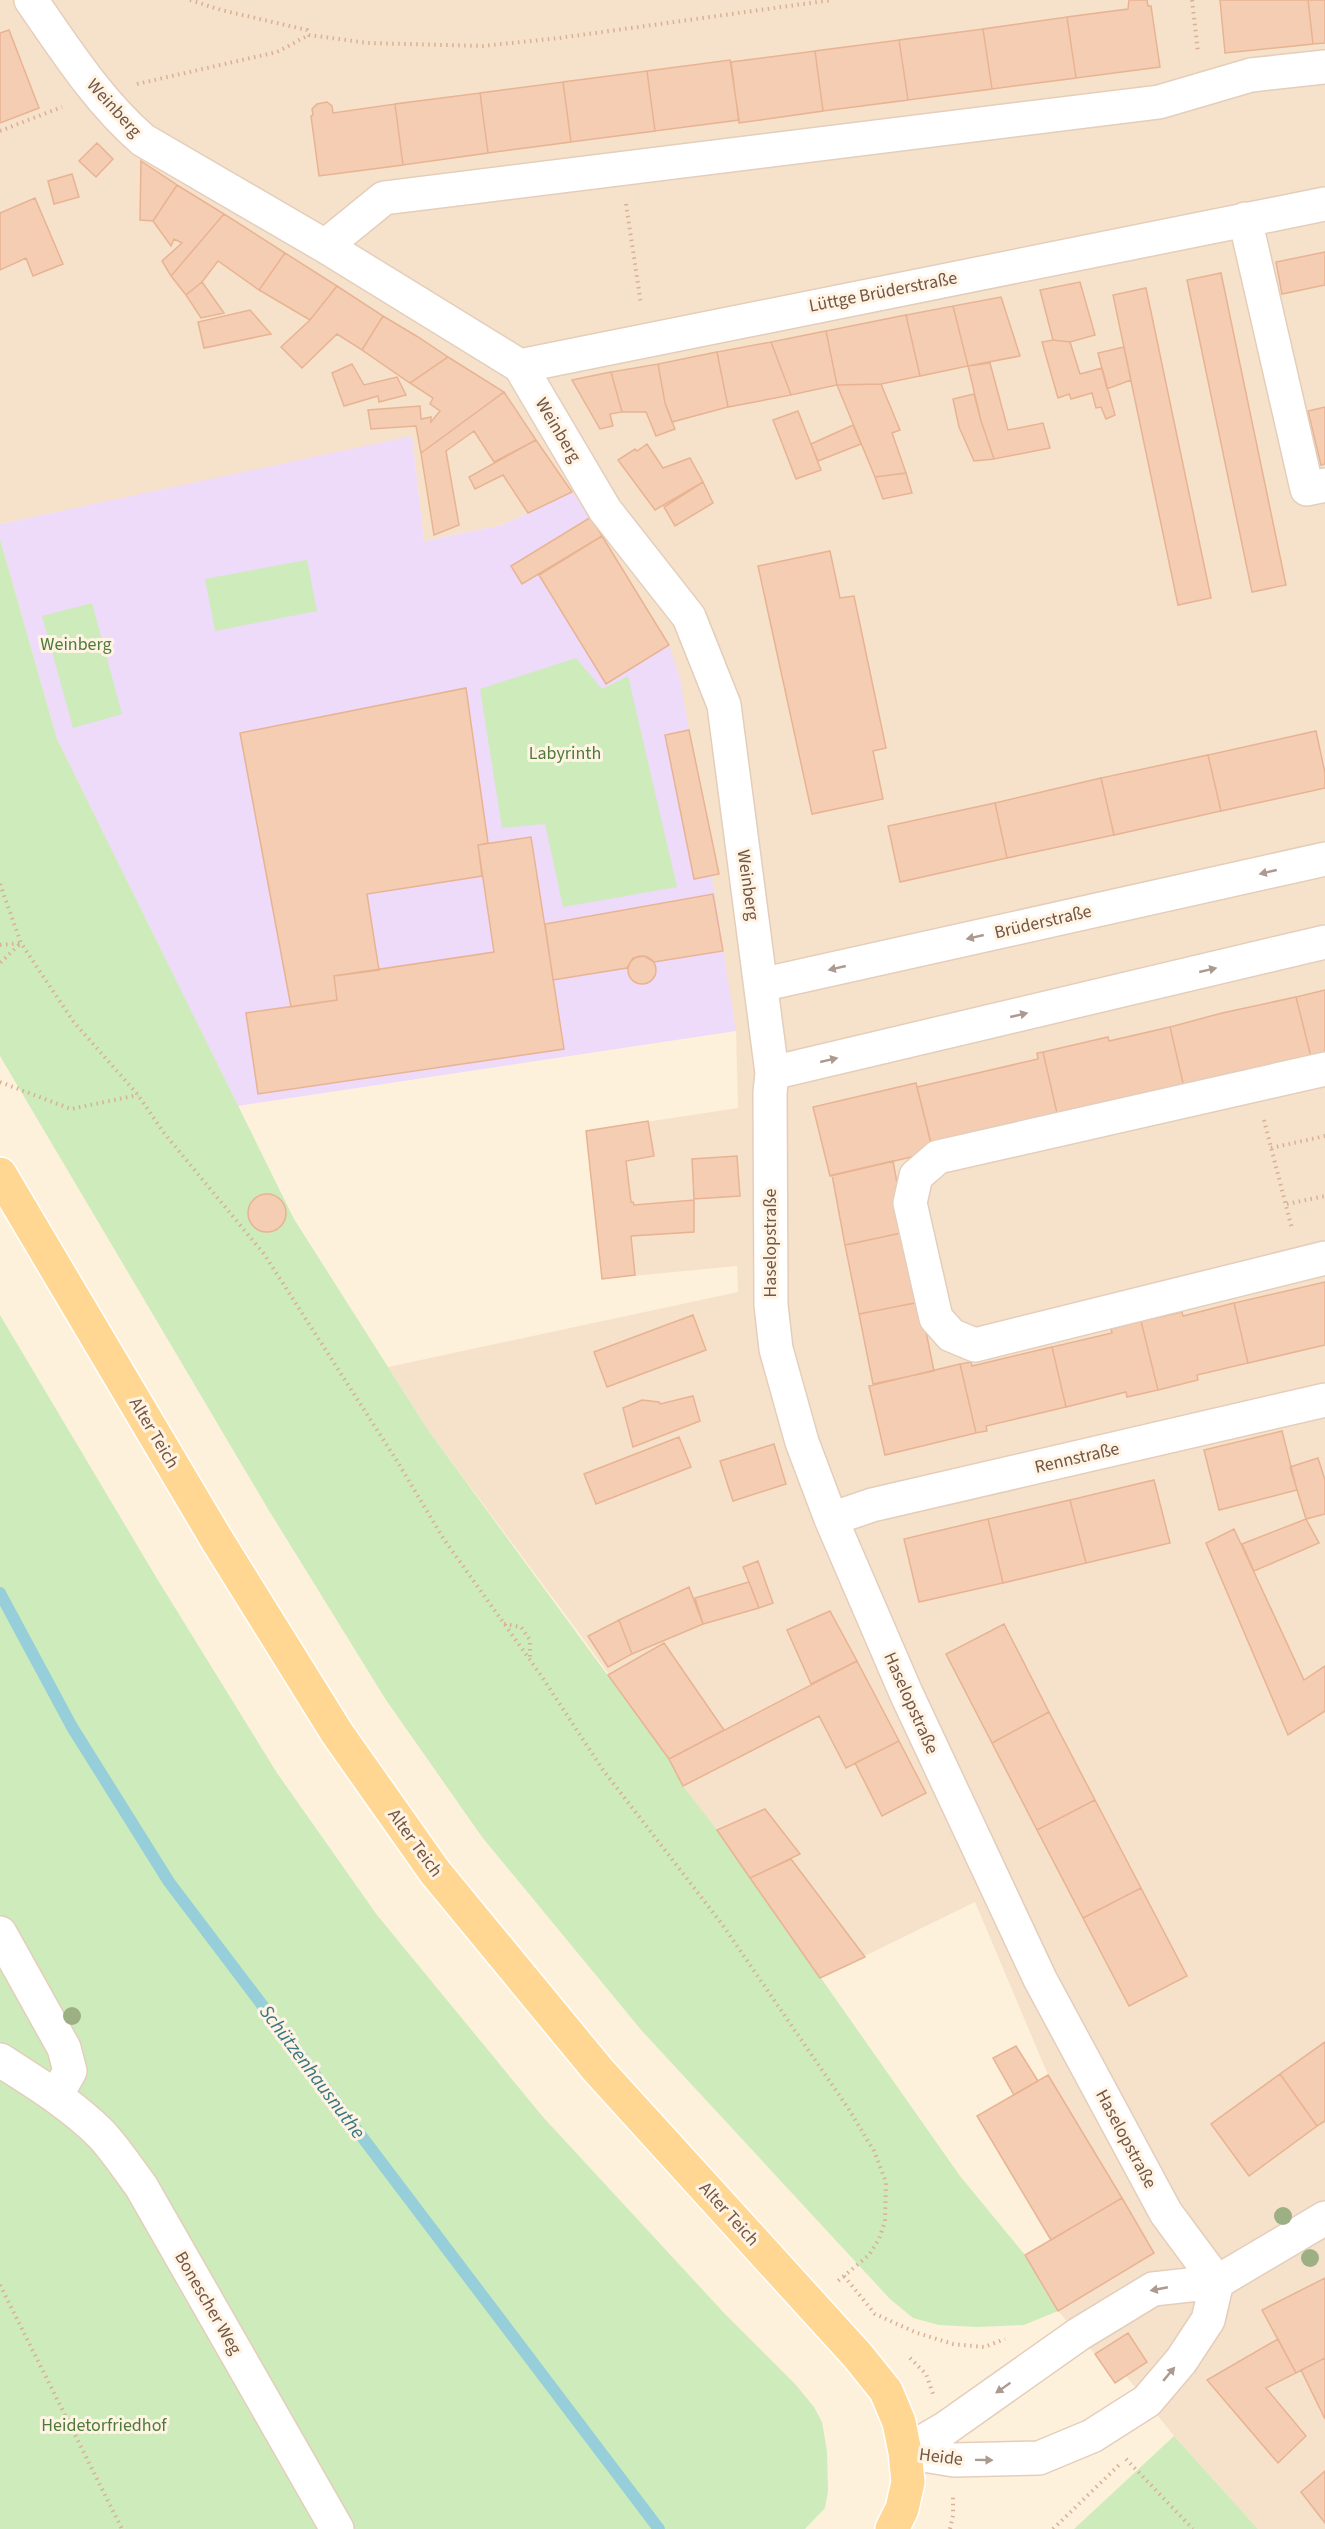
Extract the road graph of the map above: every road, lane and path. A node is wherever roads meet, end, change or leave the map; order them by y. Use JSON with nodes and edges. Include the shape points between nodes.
{"nodes":[{"id":1,"x":32,"y":0,"type":"edge"},
{"id":2,"x":190,"y":0,"type":"edge"},
{"id":3,"x":832,"y":0,"type":"edge"},
{"id":4,"x":1192,"y":0,"type":"edge"},
{"id":5,"x":309,"y":35,"type":"junction"},
{"id":6,"x":1325,"y":67,"type":"edge"},
{"id":7,"x":1202,"y":89,"type":"junction"},
{"id":8,"x":98,"y":93,"type":"junction"},
{"id":9,"x":0,"y":131,"type":"edge"},
{"id":10,"x":621,"y":168,"type":"junction"},
{"id":11,"x":1325,"y":204,"type":"edge"},
{"id":12,"x":1245,"y":219,"type":"junction"},
{"id":13,"x":325,"y":246,"type":"junction"},
{"id":14,"x":648,"y":340,"type":"junction"},
{"id":15,"x":520,"y":366,"type":"junction"},
{"id":16,"x":1325,"y":485,"type":"edge"},
{"id":17,"x":1325,"y":859,"type":"edge"},
{"id":18,"x":0,"y":884,"type":"edge"},
{"id":19,"x":1325,"y":942,"type":"edge"},
{"id":20,"x":21,"y":943,"type":"junction"},
{"id":21,"x":0,"y":945,"type":"edge"},
{"id":22,"x":0,"y":963,"type":"edge"},
{"id":23,"x":761,"y":984,"type":"junction"},
{"id":24,"x":1325,"y":1070,"type":"edge"},
{"id":25,"x":772,"y":1073,"type":"junction"},
{"id":26,"x":0,"y":1082,"type":"edge"},
{"id":27,"x":1254,"y":1086,"type":"junction"},
{"id":28,"x":138,"y":1095,"type":"junction"},
{"id":29,"x":1325,"y":1136,"type":"edge"},
{"id":30,"x":1271,"y":1148,"type":"junction"},
{"id":31,"x":0,"y":1174,"type":"edge"},
{"id":32,"x":1325,"y":1196,"type":"edge"},
{"id":33,"x":1287,"y":1204,"type":"junction"},
{"id":34,"x":1312,"y":1262,"type":"edge"},
{"id":35,"x":1325,"y":1400,"type":"edge"},
{"id":36,"x":831,"y":1519,"type":"junction"},
{"id":37,"x":504,"y":1623,"type":"junction"},
{"id":38,"x":530,"y":1660,"type":"junction"},
{"id":39,"x":0,"y":1933,"type":"edge"},
{"id":40,"x":0,"y":2060,"type":"edge"},
{"id":41,"x":56,"y":2096,"type":"junction"},
{"id":42,"x":1325,"y":2218,"type":"edge"},
{"id":43,"x":844,"y":2276,"type":"junction"},
{"id":44,"x":1217,"y":2282,"type":"junction"},
{"id":45,"x":0,"y":2285,"type":"edge"},
{"id":46,"x":810,"y":2305,"type":"junction"},
{"id":47,"x":1008,"y":2337,"type":"dead end"},
{"id":48,"x":905,"y":2452,"type":"junction"},
{"id":49,"x":1126,"y":2459,"type":"dead end"},
{"id":50,"x":122,"y":2529,"type":"edge"},
{"id":51,"x":337,"y":2529,"type":"edge"},
{"id":52,"x":892,"y":2529,"type":"edge"},
{"id":53,"x":1193,"y":2529,"type":"edge"}],
"edges":[{"from":1,"to":8,"type":"street","name":"Weinberg"},
{"from":2,"to":5,"type":"path","via":[[307,30]]},
{"from":3,"to":5,"type":"path","via":[[483,46],[368,43]]},
{"from":4,"to":7,"type":"path"},
{"from":5,"to":8,"type":"path","via":[[277,51]]},
{"from":6,"to":7,"type":"street","via":[[1251,75]]},
{"from":7,"to":10,"type":"street","via":[[1159,102]]},
{"from":8,"to":9,"type":"path"},
{"from":8,"to":13,"type":"street","name":"Weinberg","via":[[143,140]]},
{"from":10,"to":13,"type":"street","via":[[384,198]]},
{"from":10,"to":14,"type":"path"},
{"from":11,"to":12,"type":"street","name":"Lüttge Brüderstraße"},
{"from":12,"to":14,"type":"street","name":"Lüttge Brüderstraße"},
{"from":12,"to":16,"type":"street","via":[[1307,489]]},
{"from":13,"to":15,"type":"street","name":"Weinberg"},
{"from":14,"to":15,"type":"street","name":"Lüttge Brüderstraße"},
{"from":15,"to":23,"type":"street","name":"Weinberg","via":[[605,510],[689,616],[724,705]]},
{"from":17,"to":23,"type":"street","name":"Brüderstraße","one_way":true},
{"from":18,"to":20,"type":"path"},
{"from":25,"to":19,"type":"street","one_way":true},
{"from":20,"to":21,"type":"path"},
{"from":20,"to":22,"type":"path"},
{"from":20,"to":28,"type":"path","via":[[73,1021]]},
{"from":23,"to":25,"type":"street","name":"Weinberg"},
{"from":24,"to":27,"type":"street"},
{"from":25,"to":36,"type":"street","name":"Haselopstraße","via":[[771,1305],[776,1349],[802,1442]]},
{"from":26,"to":28,"type":"path","via":[[71,1109]]},
{"from":27,"to":30,"type":"path"},
{"from":27,"to":34,"type":"street","via":[[938,1157],[916,1176],[910,1203],[936,1318],[951,1335],[975,1345]]},
{"from":28,"to":37,"type":"path","via":[[164,1133],[264,1254],[443,1538]]},
{"from":29,"to":30,"type":"path"},
{"from":30,"to":33,"type":"path"},
{"from":31,"to":46,"type":"main road","name":"Alter Teich","via":[[217,1540],[337,1733],[428,1863],[598,2070]]},
{"from":32,"to":33,"type":"path"},
{"from":33,"to":34,"type":"path"},
{"from":35,"to":36,"type":"street","name":"Rennstraße","via":[[872,1505]]},
{"from":36,"to":44,"type":"street","name":"Haselopstraße","via":[[906,1693],[1040,1979],[1166,2213]]},
{"from":37,"to":38,"type":"path"},
{"from":37,"to":38,"type":"path","via":[[521,1627],[530,1640]]},
{"from":38,"to":43,"type":"path","via":[[603,1770],[722,1924],[874,2151],[886,2182],[885,2221],[869,2255]]},
{"from":39,"to":41,"type":"street","via":[[64,2048],[70,2071]]},
{"from":40,"to":41,"type":"street","name":"Bonescher Weg"},
{"from":41,"to":51,"type":"street","name":"Bonescher Weg","via":[[103,2136],[141,2186]]},
{"from":42,"to":44,"type":"street","name":"Heide"},
{"from":43,"to":46,"type":"path"},
{"from":43,"to":47,"type":"path","via":[[874,2314],[917,2333],[953,2344],[984,2347]]},
{"from":44,"to":48,"type":"street","name":"Heide","one_way":true,"via":[[1152,2289]]},
{"from":48,"to":44,"type":"street","name":"Heide","one_way":true,"via":[[954,2460],[1039,2458],[1092,2436],[1147,2401],[1181,2361],[1208,2320]]},
{"from":45,"to":50,"type":"path"},
{"from":46,"to":48,"type":"main road","name":"Alter Teich","via":[[886,2391],[899,2422]]},
{"from":48,"to":52,"type":"main road","name":"Alter Teich","via":[[908,2482],[902,2509]]},
{"from":49,"to":53,"type":"path"}]}
